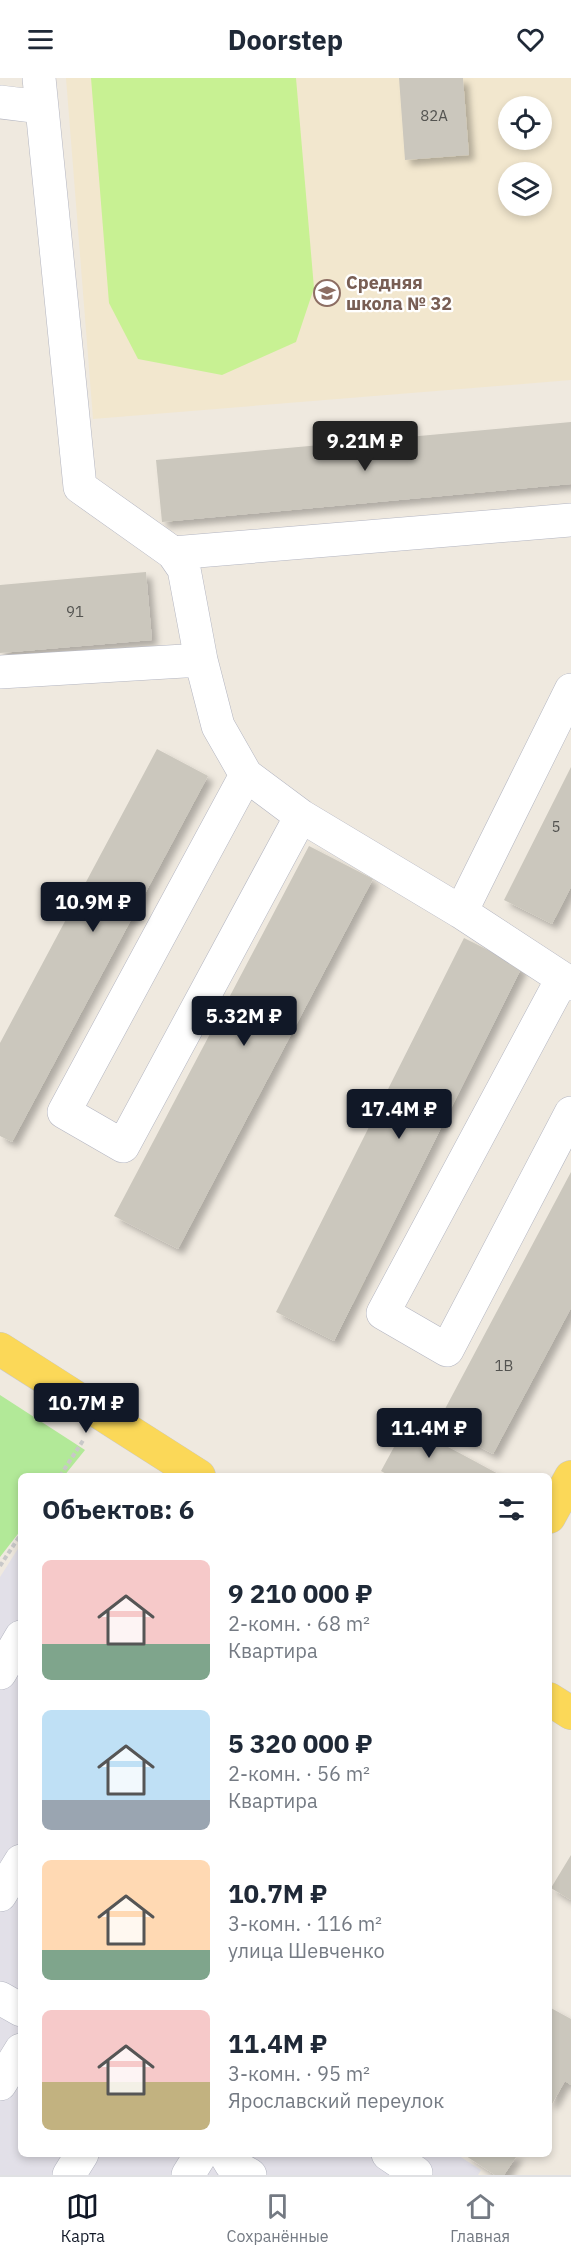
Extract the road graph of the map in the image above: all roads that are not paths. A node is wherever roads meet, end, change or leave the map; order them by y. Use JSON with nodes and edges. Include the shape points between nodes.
{"nodes":[{"id":1,"x":40,"y":93,"type":"edge"},
{"id":2,"x":0,"y":102,"type":"edge"},
{"id":3,"x":571,"y":520,"type":"edge"},
{"id":4,"x":173,"y":553,"type":"junction"},
{"id":5,"x":201,"y":660,"type":"junction"},
{"id":6,"x":0,"y":672,"type":"edge"},
{"id":7,"x":571,"y":690,"type":"edge"},
{"id":8,"x":246,"y":775,"type":"junction"},
{"id":9,"x":301,"y":816,"type":"junction"},
{"id":10,"x":461,"y":912,"type":"junction"},
{"id":11,"x":567,"y":982,"type":"edge"},
{"id":12,"x":571,"y":1113,"type":"edge"},
{"id":13,"x":0,"y":1349,"type":"edge"},
{"id":14,"x":195,"y":1473,"type":"edge"},
{"id":15,"x":571,"y":1477,"type":"edge"},
{"id":16,"x":552,"y":1512,"type":"edge"},
{"id":17,"x":18,"y":1642,"type":"edge"},
{"id":18,"x":0,"y":1673,"type":"edge"},
{"id":19,"x":552,"y":1701,"type":"edge"},
{"id":20,"x":571,"y":1713,"type":"edge"},
{"id":21,"x":18,"y":1866,"type":"edge"},
{"id":22,"x":0,"y":1894,"type":"edge"},
{"id":23,"x":0,"y":1998,"type":"edge"},
{"id":24,"x":18,"y":2008,"type":"edge"},
{"id":25,"x":18,"y":2055,"type":"edge"},
{"id":26,"x":0,"y":2084,"type":"edge"},
{"id":27,"x":80,"y":2157,"type":"edge"},
{"id":28,"x":199,"y":2157,"type":"edge"},
{"id":29,"x":227,"y":2157,"type":"edge"},
{"id":30,"x":392,"y":2157,"type":"edge"},
{"id":31,"x":69,"y":2175,"type":"edge"},
{"id":32,"x":188,"y":2175,"type":"edge"},
{"id":33,"x":250,"y":2175,"type":"edge"},
{"id":34,"x":415,"y":2175,"type":"edge"}],
"edges":[{"from":1,"to":2,"type":"lane"},
{"from":1,"to":4,"type":"lane","via":[[80,488]]},
{"from":3,"to":4,"type":"lane"},
{"from":4,"to":5,"type":"lane","via":[[184,569]]},
{"from":5,"to":6,"type":"lane"},
{"from":5,"to":8,"type":"lane","via":[[218,726]]},
{"from":7,"to":10,"type":"lane"},
{"from":8,"to":9,"type":"lane"},
{"from":8,"to":9,"type":"lane","via":[[64,1113],[123,1146]]},
{"from":9,"to":10,"type":"lane"},
{"from":10,"to":11,"type":"lane"},
{"from":11,"to":12,"type":"lane","via":[[383,1313],[447,1350]]},
{"from":13,"to":14,"type":"main road"},
{"from":15,"to":16,"type":"main road"},
{"from":17,"to":18,"type":"lane"},
{"from":19,"to":20,"type":"main road"},
{"from":21,"to":22,"type":"lane"},
{"from":23,"to":24,"type":"lane"},
{"from":25,"to":26,"type":"lane"},
{"from":27,"to":31,"type":"lane"},
{"from":28,"to":32,"type":"lane"},
{"from":29,"to":33,"type":"lane"},
{"from":30,"to":34,"type":"lane"}]}
